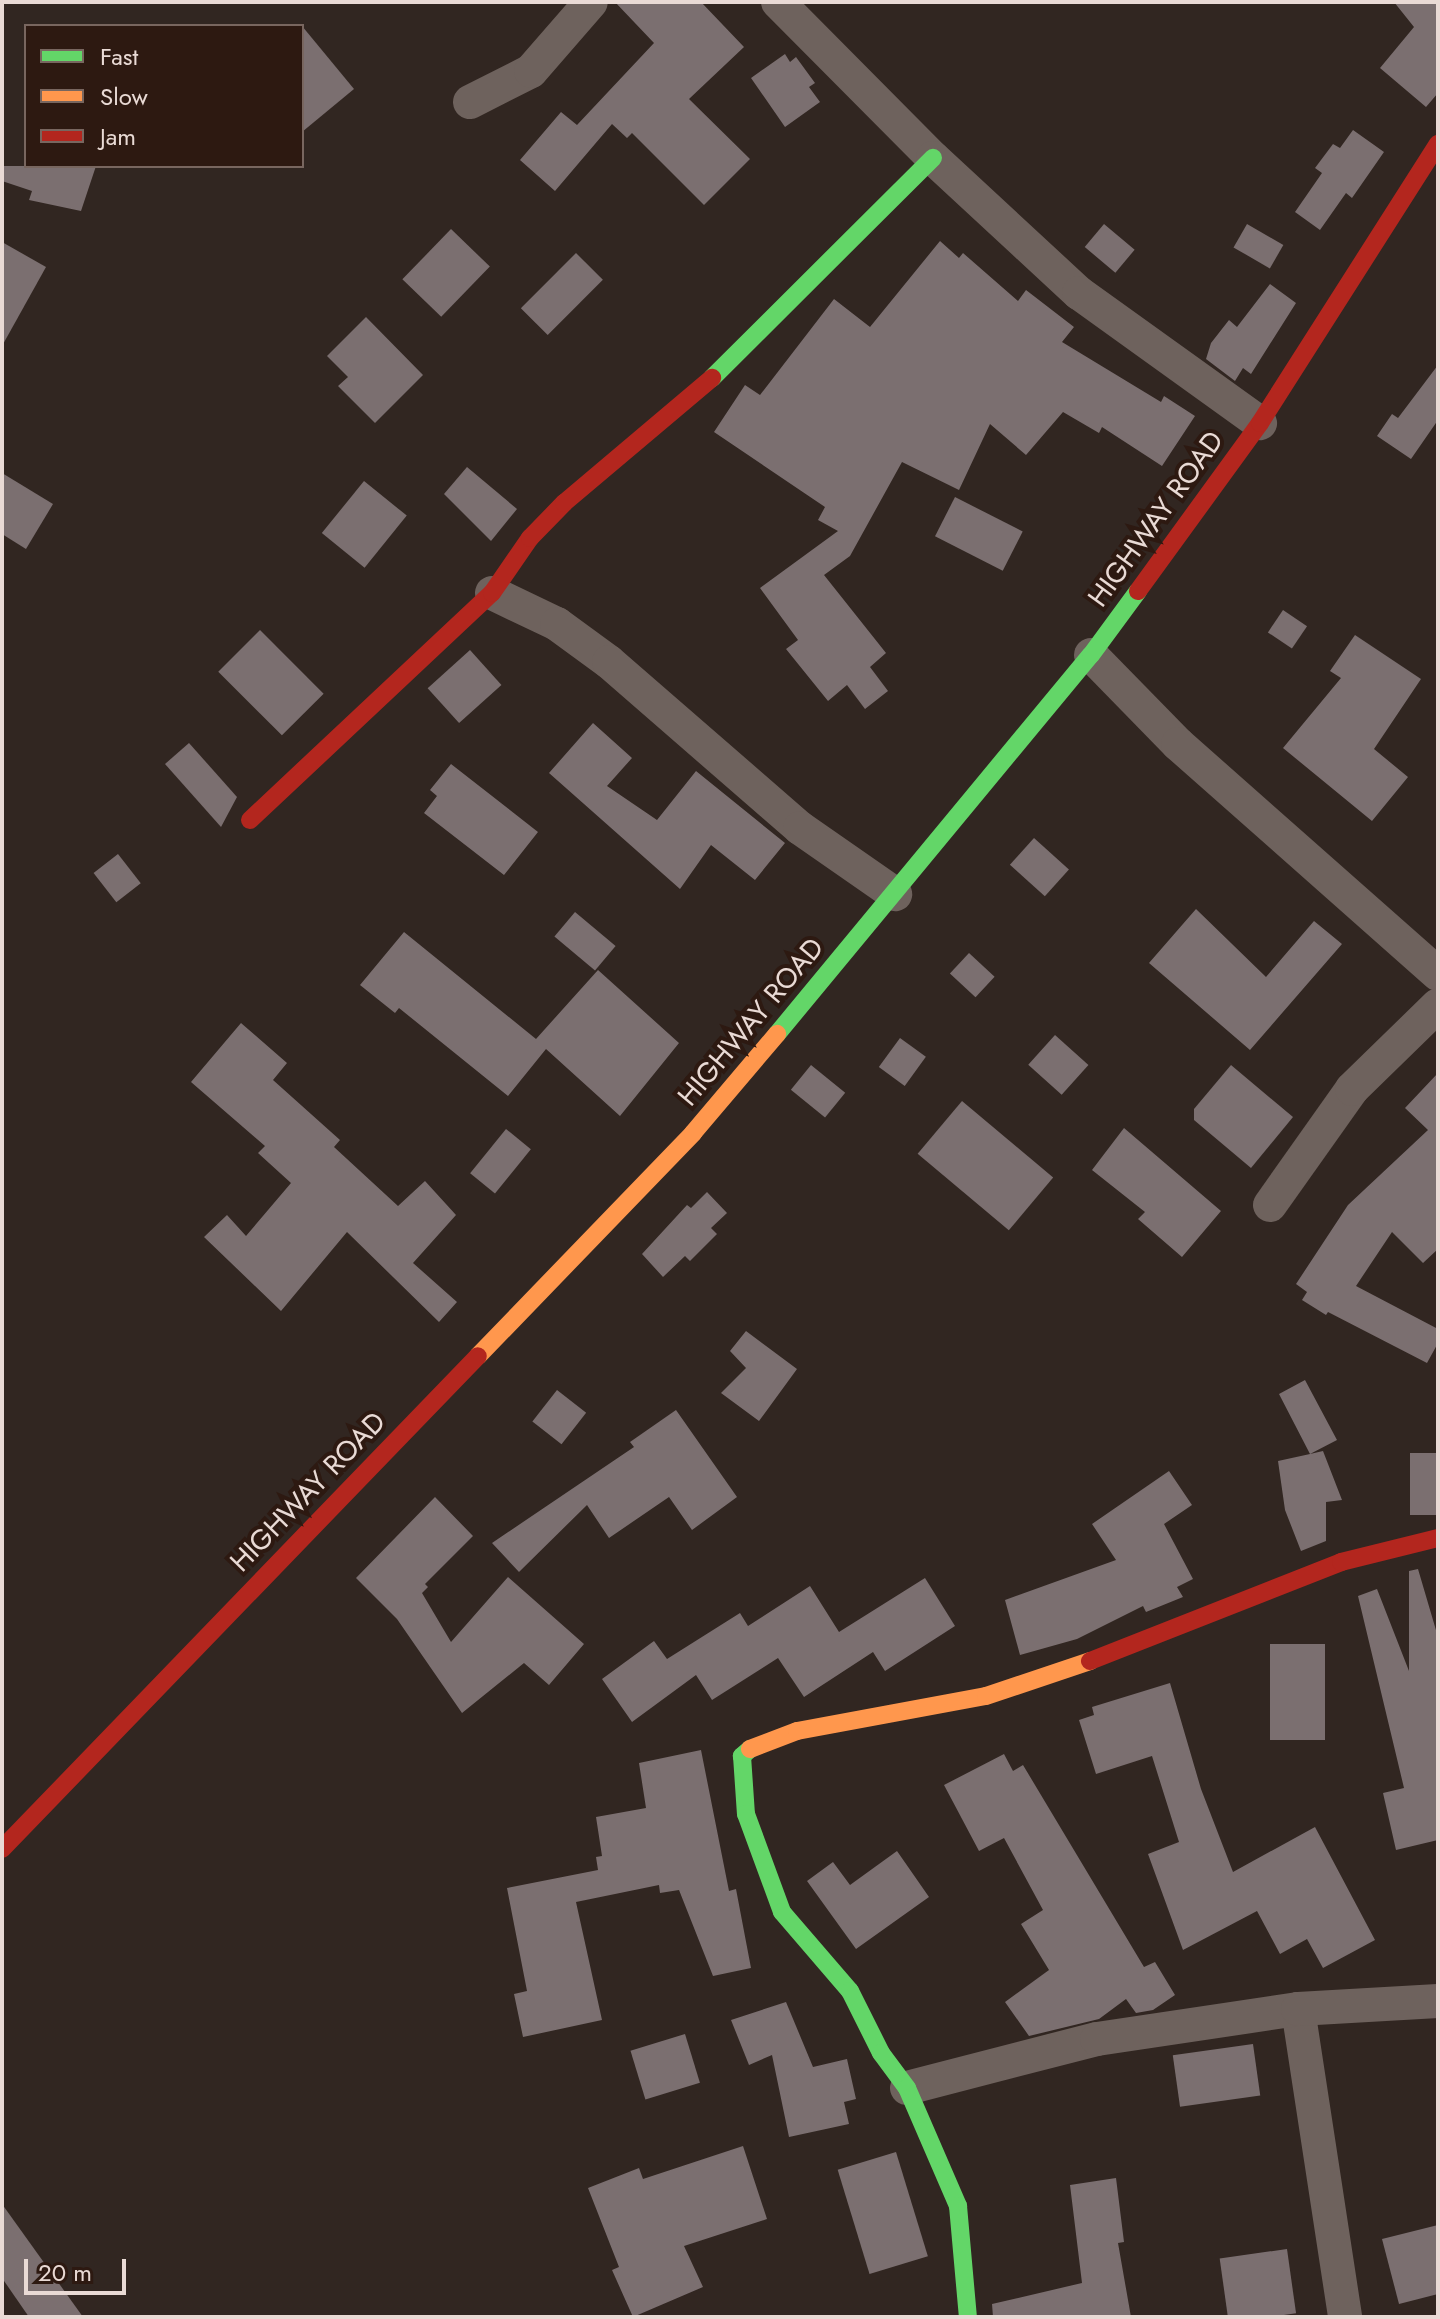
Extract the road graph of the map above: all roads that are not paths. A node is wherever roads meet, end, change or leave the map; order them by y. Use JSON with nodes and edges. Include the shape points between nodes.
{"nodes":[{"id":1,"x":591,"y":2,"type":"edge"},
{"id":2,"x":781,"y":3,"type":"edge"},
{"id":3,"x":470,"y":102,"type":"dead end"},
{"id":4,"x":1438,"y":144,"type":"edge"},
{"id":5,"x":933,"y":158,"type":"junction"},
{"id":6,"x":1260,"y":423,"type":"junction"},
{"id":7,"x":492,"y":593,"type":"junction"},
{"id":8,"x":1091,"y":655,"type":"junction"},
{"id":9,"x":250,"y":820,"type":"dead end"},
{"id":10,"x":895,"y":894,"type":"junction"},
{"id":11,"x":1438,"y":974,"type":"edge"},
{"id":12,"x":1438,"y":1005,"type":"edge"},
{"id":13,"x":1270,"y":1205,"type":"dead end"},
{"id":14,"x":1438,"y":1538,"type":"edge"},
{"id":15,"x":2,"y":1849,"type":"edge"},
{"id":16,"x":1438,"y":2001,"type":"edge"},
{"id":17,"x":1298,"y":2009,"type":"junction"},
{"id":18,"x":907,"y":2088,"type":"junction"},
{"id":19,"x":968,"y":2317,"type":"edge"},
{"id":20,"x":1345,"y":2317,"type":"edge"}],
"edges":[{"from":1,"to":3,"type":"street","via":[[531,71]]},
{"from":2,"to":5,"type":"street"},
{"from":4,"to":6,"type":"street","name":"HIGHWAY ROAD"},
{"from":5,"to":6,"type":"street","via":[[1079,293]]},
{"from":5,"to":7,"type":"street","via":[[695,395],[564,503],[530,538]]},
{"from":6,"to":8,"type":"street","name":"HIGHWAY ROAD"},
{"from":7,"to":9,"type":"street"},
{"from":7,"to":10,"type":"street","via":[[557,624],[599,654],[800,828]]},
{"from":8,"to":10,"type":"street","name":"HIGHWAY ROAD"},
{"from":8,"to":11,"type":"street","via":[[1178,744]]},
{"from":10,"to":15,"type":"street","name":"HIGHWAY ROAD","via":[[693,1133]]},
{"from":12,"to":13,"type":"street","via":[[1352,1089]]},
{"from":14,"to":18,"type":"street","via":[[1341,1562],[1038,1681],[986,1696],[797,1731],[759,1742],[742,1756],[746,1814],[782,1912],[850,1991],[881,2053]]},
{"from":16,"to":17,"type":"street"},
{"from":17,"to":18,"type":"street","via":[[1097,2039]]},
{"from":17,"to":20,"type":"street"},
{"from":18,"to":19,"type":"street","via":[[958,2206]]}]}
